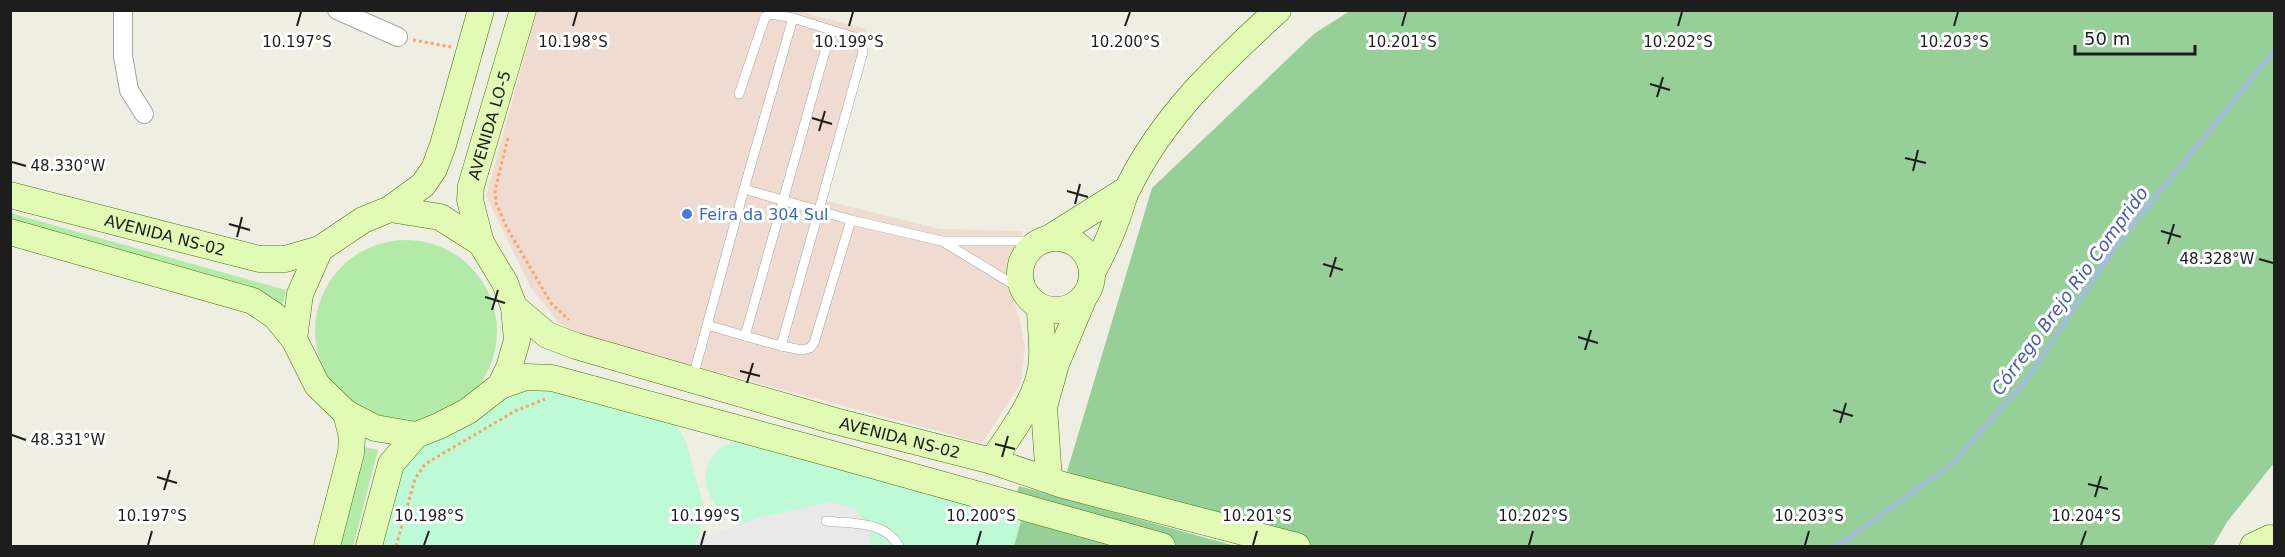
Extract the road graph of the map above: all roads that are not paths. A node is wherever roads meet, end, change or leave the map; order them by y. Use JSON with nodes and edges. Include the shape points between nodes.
{"nodes":[{"id":1,"x":123,"y":10,"type":"edge"},
{"id":2,"x":337,"y":10,"type":"edge"},
{"id":3,"x":481,"y":10,"type":"edge"},
{"id":4,"x":523,"y":10,"type":"edge"},
{"id":5,"x":1278,"y":10,"type":"edge"},
{"id":6,"x":793,"y":18,"type":"junction"},
{"id":7,"x":831,"y":30,"type":"junction"},
{"id":8,"x":398,"y":37,"type":"road end"},
{"id":9,"x":739,"y":93,"type":"dead end"},
{"id":10,"x":144,"y":114,"type":"dead end"},
{"id":11,"x":744,"y":189,"type":"junction"},
{"id":12,"x":1126,"y":190,"type":"junction"},
{"id":13,"x":10,"y":195,"type":"edge"},
{"id":14,"x":784,"y":201,"type":"junction"},
{"id":15,"x":390,"y":209,"type":"junction"},
{"id":16,"x":819,"y":210,"type":"junction"},
{"id":17,"x":851,"y":220,"type":"junction"},
{"id":18,"x":10,"y":232,"type":"edge"},
{"id":19,"x":1046,"y":239,"type":"junction"},
{"id":20,"x":942,"y":240,"type":"junction"},
{"id":21,"x":481,"y":243,"type":"junction"},
{"id":22,"x":320,"y":249,"type":"junction"},
{"id":23,"x":1092,"y":273,"type":"junction"},
{"id":24,"x":1084,"y":297,"type":"junction"},
{"id":25,"x":1032,"y":299,"type":"junction"},
{"id":26,"x":514,"y":307,"type":"junction"},
{"id":27,"x":707,"y":325,"type":"junction"},
{"id":28,"x":745,"y":336,"type":"junction"},
{"id":29,"x":294,"y":339,"type":"junction"},
{"id":30,"x":781,"y":346,"type":"junction"},
{"id":31,"x":692,"y":380,"type":"junction"},
{"id":32,"x":500,"y":386,"type":"junction"},
{"id":33,"x":346,"y":413,"type":"junction"},
{"id":34,"x":416,"y":435,"type":"junction"},
{"id":35,"x":992,"y":461,"type":"junction"},
{"id":36,"x":1049,"y":480,"type":"junction"},
{"id":37,"x":826,"y":522,"type":"dead end"},
{"id":38,"x":327,"y":546,"type":"edge"},
{"id":39,"x":369,"y":546,"type":"edge"},
{"id":40,"x":899,"y":546,"type":"edge"},
{"id":41,"x":1162,"y":546,"type":"edge"},
{"id":42,"x":1297,"y":546,"type":"edge"}],
"edges":[{"from":1,"to":10,"type":"street","via":[[123,56],[129,90]]},
{"from":2,"to":8,"type":"street"},
{"from":3,"to":15,"type":"street","via":[[444,146],[434,169],[423,185]]},
{"from":4,"to":21,"type":"street","name":"AVENIDA LO-5","via":[[471,186],[470,200]]},
{"from":5,"to":12,"type":"street","via":[[1176,112]]},
{"from":6,"to":7,"type":"lane"},
{"from":6,"to":9,"type":"lane","via":[[771,14],[765,17]]},
{"from":6,"to":11,"type":"lane"},
{"from":7,"to":14,"type":"lane"},
{"from":7,"to":16,"type":"lane","via":[[854,37],[863,52]]},
{"from":11,"to":14,"type":"lane"},
{"from":11,"to":27,"type":"lane"},
{"from":12,"to":19,"type":"street"},
{"from":12,"to":23,"type":"street"},
{"from":13,"to":22,"type":"street","name":"AVENIDA NS-02","via":[[259,259],[285,259]]},
{"from":14,"to":16,"type":"lane"},
{"from":14,"to":28,"type":"lane"},
{"from":15,"to":21,"type":"street","via":[[440,216]]},
{"from":15,"to":22,"type":"street","via":[[363,220]]},
{"from":16,"to":17,"type":"lane"},
{"from":16,"to":30,"type":"lane"},
{"from":17,"to":20,"type":"lane"},
{"from":17,"to":30,"type":"lane","via":[[814,343],[802,350]]},
{"from":18,"to":29,"type":"street","via":[[253,301],[275,316]]},
{"from":19,"to":20,"type":"lane"},
{"from":19,"to":23,"type":"street","via":[[1067,238],[1080,246],[1089,258]]},
{"from":19,"to":25,"type":"street","via":[[1031,247],[1020,268],[1020,280]]},
{"from":20,"to":25,"type":"lane"},
{"from":21,"to":26,"type":"street"},
{"from":22,"to":29,"type":"street","via":[[300,294]]},
{"from":23,"to":24,"type":"street"},
{"from":24,"to":25,"type":"street","via":[[1059,310]]},
{"from":24,"to":36,"type":"street","via":[[1045,399]]},
{"from":25,"to":35,"type":"street","via":[[1042,357],[1036,383]]},
{"from":26,"to":31,"type":"street","name":"AVENIDA NS-02","via":[[534,326],[576,346]]},
{"from":26,"to":32,"type":"street","via":[[517,340]]},
{"from":27,"to":28,"type":"lane"},
{"from":27,"to":31,"type":"lane"},
{"from":28,"to":30,"type":"lane"},
{"from":29,"to":33,"type":"street","via":[[317,385]]},
{"from":31,"to":35,"type":"street","name":"AVENIDA NS-02"},
{"from":32,"to":34,"type":"street","via":[[468,411]]},
{"from":32,"to":41,"type":"street","name":"AVENIDA NS-02","via":[[526,377],[552,378]]},
{"from":33,"to":34,"type":"street","via":[[375,428]]},
{"from":33,"to":38,"type":"street","via":[[351,453]]},
{"from":34,"to":39,"type":"street","via":[[391,464]]},
{"from":35,"to":36,"type":"street","name":"AVENIDA NS-02"},
{"from":36,"to":42,"type":"street","name":"AVENIDA NS-02"},
{"from":37,"to":40,"type":"lane","via":[[874,526],[886,531]]}]}
